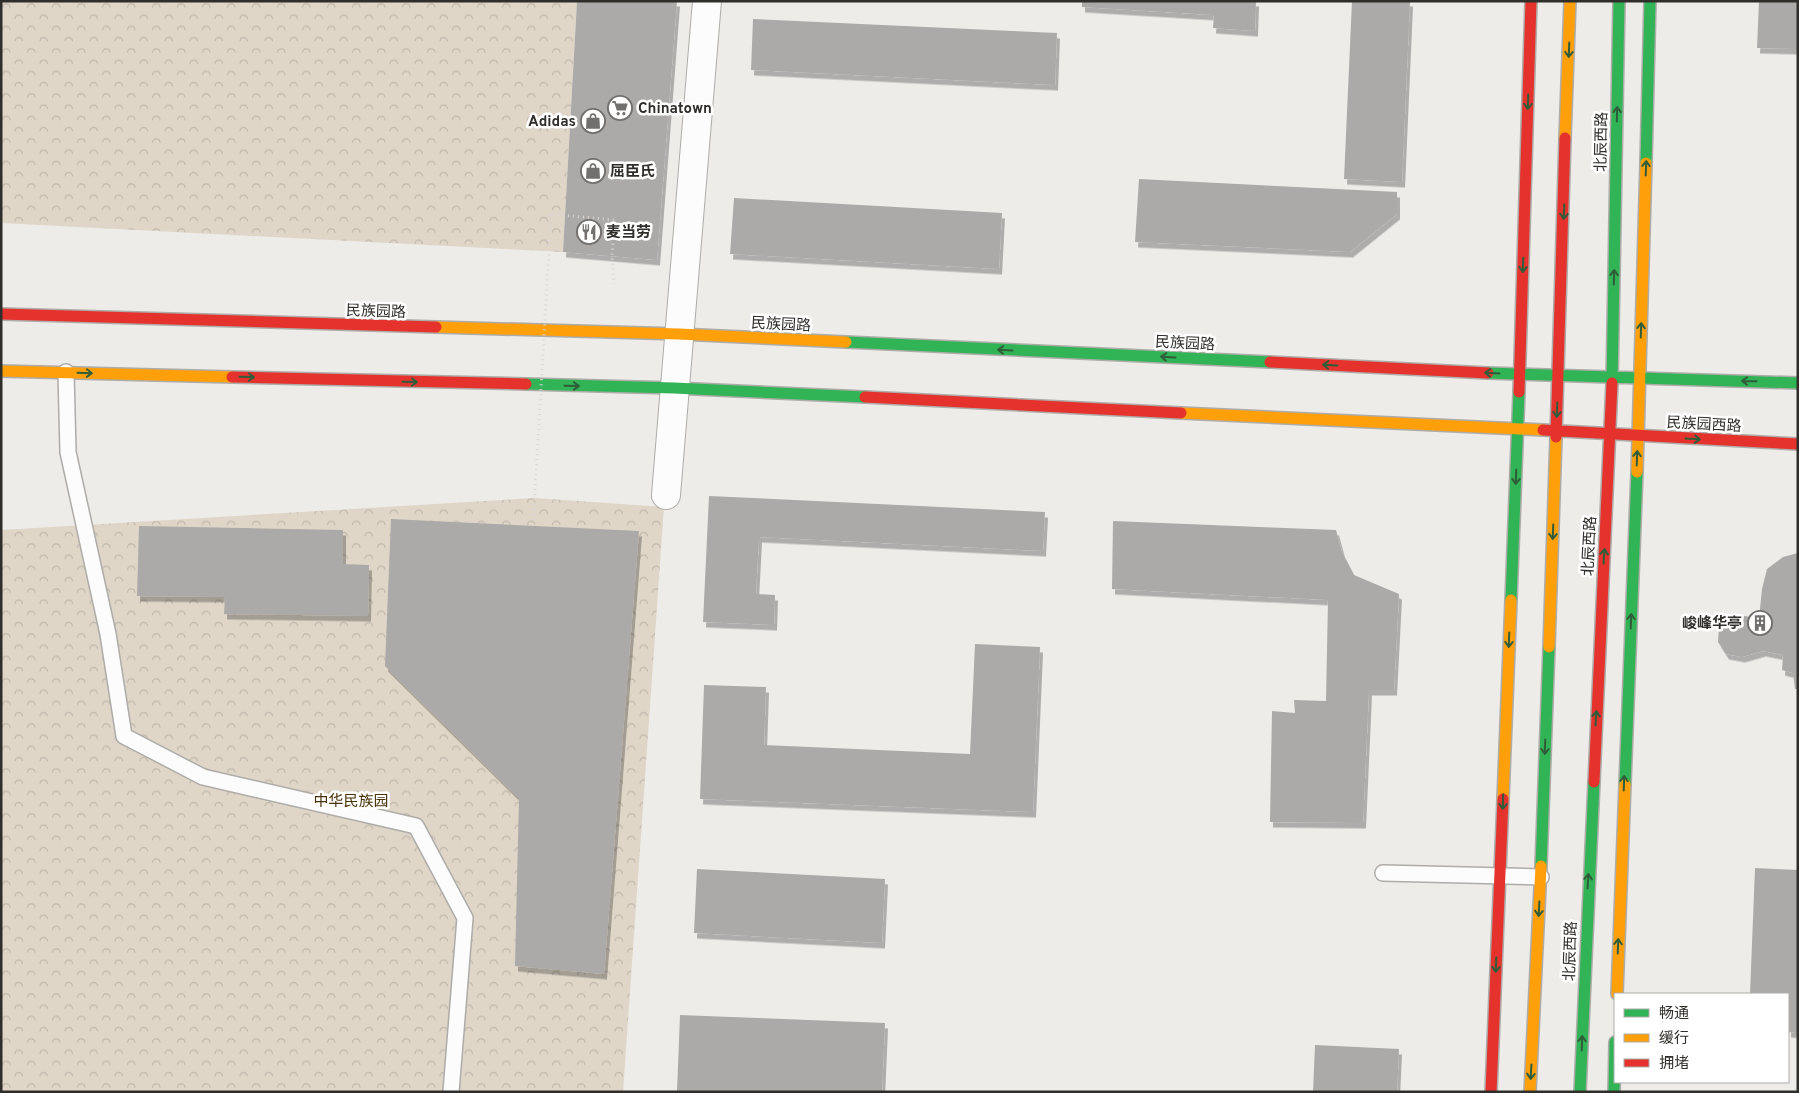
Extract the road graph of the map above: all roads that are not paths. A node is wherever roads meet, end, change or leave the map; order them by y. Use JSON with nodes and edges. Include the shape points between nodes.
{"nodes":[{"id":1,"x":707,"y":1,"type":"edge"},
{"id":2,"x":1531,"y":1,"type":"edge"},
{"id":3,"x":1570,"y":1,"type":"edge"},
{"id":4,"x":1619,"y":1,"type":"edge"},
{"id":5,"x":1650,"y":1,"type":"edge"},
{"id":6,"x":1,"y":314,"type":"edge"},
{"id":7,"x":679,"y":334,"type":"junction"},
{"id":8,"x":1,"y":371,"type":"edge"},
{"id":9,"x":66,"y":372,"type":"junction"},
{"id":10,"x":1520,"y":374,"type":"junction"},
{"id":11,"x":1558,"y":376,"type":"junction"},
{"id":12,"x":1612,"y":378,"type":"junction"},
{"id":13,"x":1640,"y":379,"type":"junction"},
{"id":14,"x":1798,"y":383,"type":"edge"},
{"id":15,"x":674,"y":388,"type":"junction"},
{"id":16,"x":1518,"y":429,"type":"junction"},
{"id":17,"x":1556,"y":431,"type":"junction"},
{"id":18,"x":1609,"y":434,"type":"junction"},
{"id":19,"x":1638,"y":436,"type":"junction"},
{"id":20,"x":1798,"y":444,"type":"edge"},
{"id":21,"x":666,"y":495,"type":"dead end"},
{"id":22,"x":1622,"y":834,"type":"junction"},
{"id":23,"x":1609,"y":871,"type":"dead end"},
{"id":24,"x":1383,"y":873,"type":"dead end"},
{"id":25,"x":1500,"y":876,"type":"junction"},
{"id":26,"x":1540,"y":877,"type":"junction"},
{"id":27,"x":1599,"y":898,"type":"dead end"},
{"id":28,"x":1586,"y":934,"type":"junction"},
{"id":29,"x":1617,"y":993,"type":"edge"},
{"id":30,"x":451,"y":1092,"type":"edge"},
{"id":31,"x":1491,"y":1092,"type":"edge"},
{"id":32,"x":1530,"y":1092,"type":"edge"},
{"id":33,"x":1580,"y":1092,"type":"edge"}],
"edges":[{"from":1,"to":7,"type":"street"},
{"from":2,"to":10,"type":"main road","one_way":true},
{"from":3,"to":11,"type":"main road","one_way":true},
{"from":12,"to":4,"type":"main road","name":"北辰西路","one_way":true},
{"from":13,"to":5,"type":"main road","one_way":true},
{"from":6,"to":7,"type":"main road","name":"民族园路"},
{"from":10,"to":7,"type":"main road","name":"民族园路","one_way":true},
{"from":7,"to":15,"type":"street"},
{"from":8,"to":9,"type":"main road"},
{"from":9,"to":15,"type":"main road","one_way":true},
{"from":9,"to":30,"type":"lane","via":[[68,452],[108,634],[124,736],[203,777],[416,826],[466,918]]},
{"from":10,"to":11,"type":"main road","name":"民族园路"},
{"from":10,"to":16,"type":"main road"},
{"from":11,"to":12,"type":"main road","name":"民族园路"},
{"from":11,"to":17,"type":"main road","one_way":true},
{"from":12,"to":13,"type":"main road"},
{"from":12,"to":18,"type":"main road","name":"北辰西路"},
{"from":14,"to":13,"type":"main road","one_way":true},
{"from":13,"to":19,"type":"main road"},
{"from":15,"to":16,"type":"main road"},
{"from":15,"to":21,"type":"street"},
{"from":16,"to":17,"type":"main road"},
{"from":16,"to":25,"type":"main road","one_way":true},
{"from":17,"to":18,"type":"main road","name":"民族园西路"},
{"from":17,"to":26,"type":"main road","one_way":true},
{"from":18,"to":19,"type":"main road","name":"民族园西路"},
{"from":28,"to":18,"type":"main road","name":"北辰西路","one_way":true},
{"from":19,"to":20,"type":"main road","name":"民族园西路","one_way":true},
{"from":22,"to":19,"type":"main road","one_way":true},
{"from":22,"to":23,"type":"main road"},
{"from":29,"to":22,"type":"main road","one_way":true},
{"from":24,"to":25,"type":"lane"},
{"from":25,"to":26,"type":"lane"},
{"from":25,"to":31,"type":"main road","one_way":true},
{"from":26,"to":32,"type":"main road","one_way":true},
{"from":27,"to":28,"type":"main road"},
{"from":33,"to":28,"type":"main road","name":"北辰西路","one_way":true}]}
